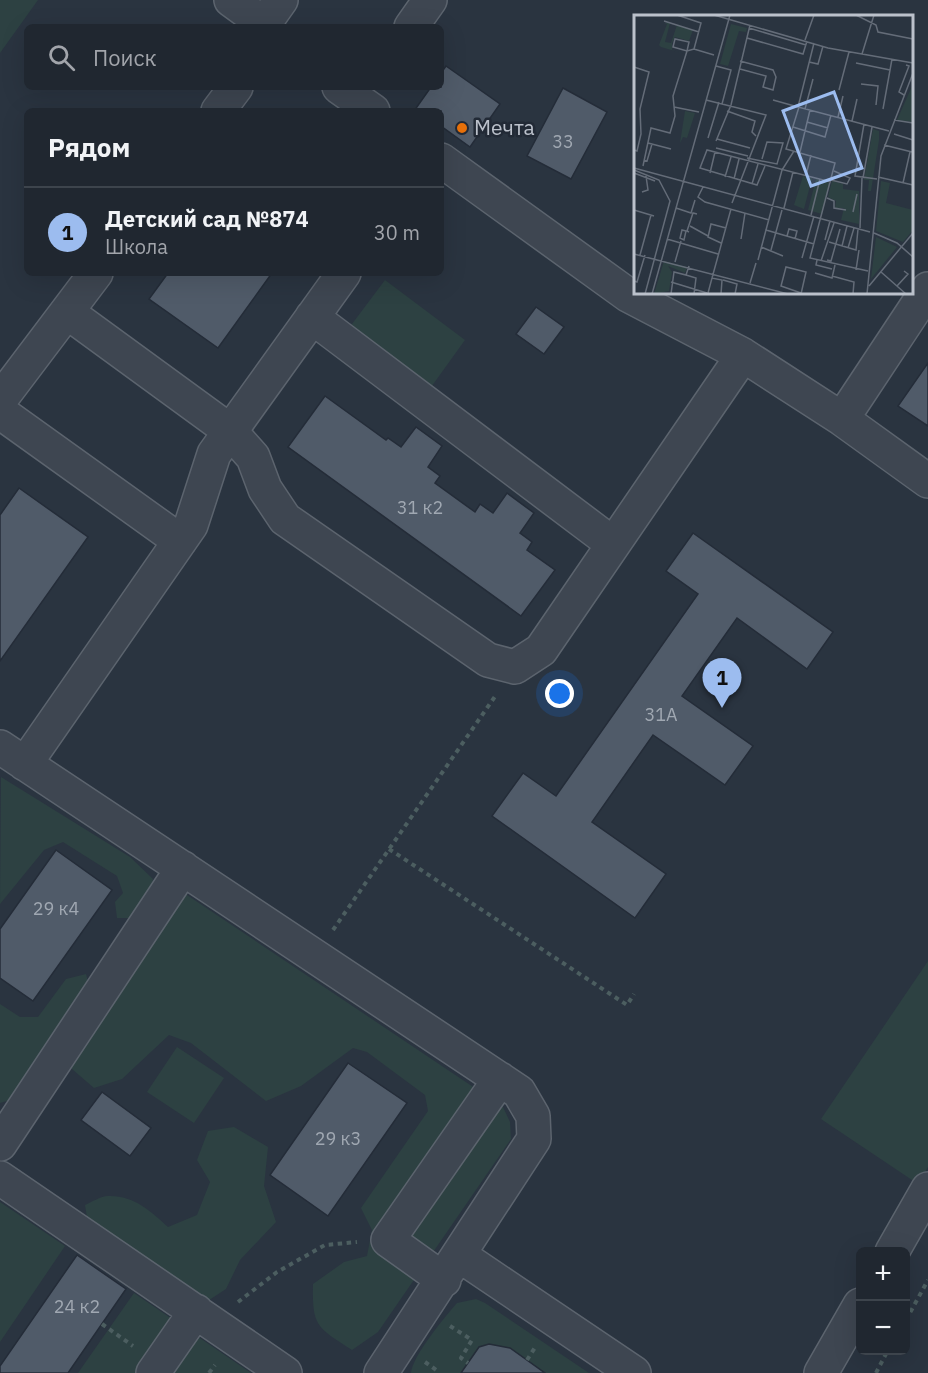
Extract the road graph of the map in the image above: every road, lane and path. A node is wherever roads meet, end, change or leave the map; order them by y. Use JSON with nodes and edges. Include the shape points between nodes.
{"nodes":[{"id":1,"x":231,"y":0,"type":"edge"},
{"id":2,"x":430,"y":0,"type":"edge"},
{"id":3,"x":269,"y":17,"type":"edge"},
{"id":4,"x":413,"y":24,"type":"edge"},
{"id":5,"x":234,"y":90,"type":"edge"},
{"id":6,"x":220,"y":108,"type":"edge"},
{"id":7,"x":444,"y":162,"type":"edge"},
{"id":8,"x":94,"y":276,"type":"edge"},
{"id":9,"x":342,"y":276,"type":"edge"},
{"id":10,"x":928,"y":289,"type":"edge"},
{"id":11,"x":67,"y":312,"type":"junction"},
{"id":12,"x":312,"y":317,"type":"junction"},
{"id":13,"x":744,"y":356,"type":"junction"},
{"id":14,"x":0,"y":400,"type":"edge"},
{"id":15,"x":0,"y":412,"type":"edge"},
{"id":16,"x":842,"y":418,"type":"junction"},
{"id":17,"x":230,"y":431,"type":"junction"},
{"id":18,"x":928,"y":481,"type":"edge"},
{"id":19,"x":180,"y":541,"type":"junction"},
{"id":20,"x":613,"y":544,"type":"junction"},
{"id":21,"x":515,"y":667,"type":"junction"},
{"id":22,"x":13,"y":756,"type":"edge"},
{"id":23,"x":388,"y":849,"type":"junction"},
{"id":24,"x":183,"y":868,"type":"junction"},
{"id":25,"x":315,"y":956,"type":"junction"},
{"id":26,"x":634,"y":994,"type":"dead end"},
{"id":27,"x":500,"y":1079,"type":"junction"},
{"id":28,"x":0,"y":1144,"type":"edge"},
{"id":29,"x":0,"y":1178,"type":"edge"},
{"id":30,"x":928,"y":1189,"type":"edge"},
{"id":31,"x":388,"y":1240,"type":"junction"},
{"id":32,"x":894,"y":1247,"type":"edge"},
{"id":33,"x":451,"y":1267,"type":"junction"},
{"id":34,"x":928,"y":1280,"type":"edge"},
{"id":35,"x":910,"y":1313,"type":"edge"},
{"id":36,"x":856,"y":1314,"type":"edge"},
{"id":37,"x":204,"y":1316,"type":"junction"},
{"id":38,"x":447,"y":1324,"type":"dead end"},
{"id":39,"x":885,"y":1355,"type":"edge"},
{"id":40,"x":468,"y":1363,"type":"dead end"},
{"id":41,"x":153,"y":1373,"type":"edge"},
{"id":42,"x":285,"y":1373,"type":"edge"},
{"id":43,"x":381,"y":1373,"type":"edge"},
{"id":44,"x":634,"y":1373,"type":"edge"},
{"id":45,"x":821,"y":1373,"type":"edge"},
{"id":46,"x":876,"y":1373,"type":"edge"}],
"edges":[{"from":1,"to":3,"type":"lane"},
{"from":2,"to":4,"type":"lane"},
{"from":5,"to":6,"type":"lane"},
{"from":7,"to":13,"type":"lane","via":[[628,295]]},
{"from":8,"to":11,"type":"lane"},
{"from":9,"to":12,"type":"lane"},
{"from":10,"to":16,"type":"lane"},
{"from":11,"to":14,"type":"lane"},
{"from":11,"to":17,"type":"lane"},
{"from":12,"to":17,"type":"lane"},
{"from":12,"to":20,"type":"lane"},
{"from":13,"to":16,"type":"lane"},
{"from":13,"to":20,"type":"lane"},
{"from":15,"to":19,"type":"lane"},
{"from":16,"to":18,"type":"lane"},
{"from":17,"to":19,"type":"lane","via":[[214,454],[191,525]]},
{"from":17,"to":21,"type":"lane","via":[[253,457],[265,489],[285,519],[488,660]]},
{"from":19,"to":22,"type":"lane"},
{"from":20,"to":21,"type":"lane","via":[[541,650]]},
{"from":21,"to":23,"type":"path"},
{"from":22,"to":24,"type":"lane"},
{"from":23,"to":25,"type":"path"},
{"from":23,"to":26,"type":"path","via":[[627,1005]]},
{"from":24,"to":25,"type":"lane"},
{"from":24,"to":28,"type":"lane"},
{"from":25,"to":27,"type":"lane"},
{"from":27,"to":31,"type":"lane"},
{"from":27,"to":33,"type":"lane","via":[[519,1092],[533,1116],[534,1139]]},
{"from":29,"to":37,"type":"lane"},
{"from":30,"to":32,"type":"lane"},
{"from":31,"to":33,"type":"lane"},
{"from":31,"to":37,"type":"path","via":[[325,1245]]},
{"from":33,"to":43,"type":"lane"},
{"from":33,"to":44,"type":"lane"},
{"from":34,"to":35,"type":"path"},
{"from":36,"to":45,"type":"lane"},
{"from":37,"to":41,"type":"lane"},
{"from":37,"to":42,"type":"lane"},
{"from":38,"to":40,"type":"path","via":[[472,1340],[461,1358]]},
{"from":39,"to":46,"type":"path"}]}
